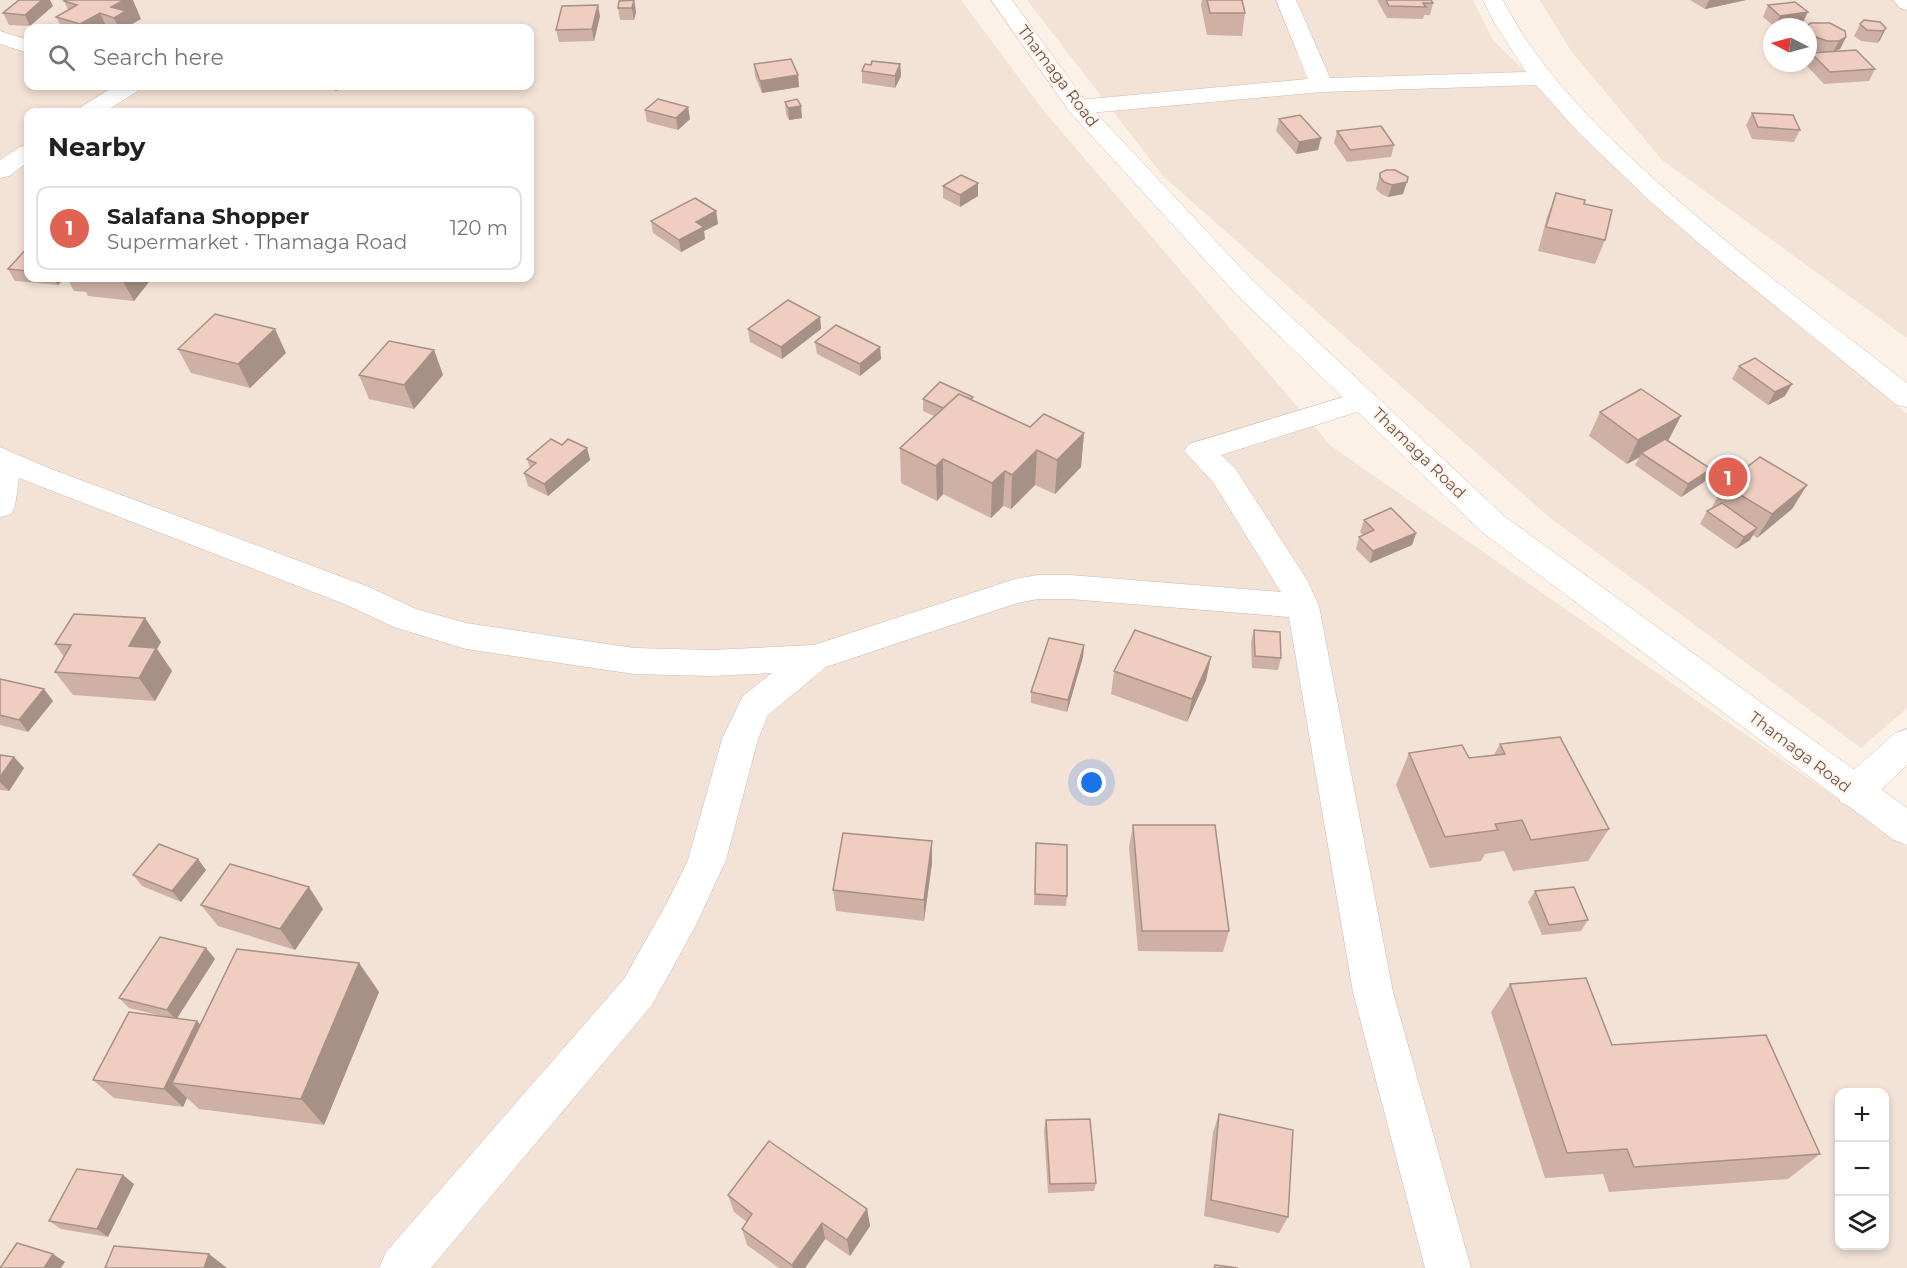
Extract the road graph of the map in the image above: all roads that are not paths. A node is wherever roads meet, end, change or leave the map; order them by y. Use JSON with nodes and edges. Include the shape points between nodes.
{"nodes":[{"id":1,"x":1001,"y":0,"type":"edge"},
{"id":2,"x":1286,"y":0,"type":"edge"},
{"id":3,"x":1493,"y":0,"type":"edge"},
{"id":4,"x":1903,"y":0,"type":"edge"},
{"id":5,"x":1907,"y":4,"type":"edge"},
{"id":6,"x":0,"y":37,"type":"edge"},
{"id":7,"x":24,"y":46,"type":"edge"},
{"id":8,"x":1540,"y":78,"type":"junction"},
{"id":9,"x":1322,"y":85,"type":"junction"},
{"id":10,"x":124,"y":90,"type":"edge"},
{"id":11,"x":1078,"y":107,"type":"junction"},
{"id":12,"x":95,"y":108,"type":"edge"},
{"id":13,"x":24,"y":155,"type":"edge"},
{"id":14,"x":0,"y":171,"type":"edge"},
{"id":15,"x":1907,"y":398,"type":"edge"},
{"id":16,"x":1363,"y":400,"type":"junction"},
{"id":17,"x":3,"y":459,"type":"edge"},
{"id":18,"x":0,"y":506,"type":"edge"},
{"id":19,"x":1303,"y":606,"type":"junction"},
{"id":20,"x":814,"y":658,"type":"junction"},
{"id":21,"x":1907,"y":743,"type":"edge"},
{"id":22,"x":1854,"y":792,"type":"junction"},
{"id":23,"x":1907,"y":829,"type":"edge"},
{"id":24,"x":402,"y":1268,"type":"edge"},
{"id":25,"x":1448,"y":1268,"type":"edge"}],
"edges":[{"from":1,"to":11,"type":"street","name":"Thamaga Road"},
{"from":2,"to":9,"type":"street"},
{"from":3,"to":8,"type":"street","via":[[1522,54]]},
{"from":4,"to":5,"type":"street"},
{"from":6,"to":7,"type":"street"},
{"from":8,"to":9,"type":"street"},
{"from":8,"to":15,"type":"street","via":[[1586,128],[1676,212]]},
{"from":9,"to":11,"type":"street"},
{"from":10,"to":12,"type":"street"},
{"from":11,"to":16,"type":"street","name":"Thamaga Road","via":[[1245,288]]},
{"from":13,"to":14,"type":"street"},
{"from":16,"to":19,"type":"street","via":[[1199,451],[1224,475],[1296,588]]},
{"from":16,"to":22,"type":"street","name":"Thamaga Road","via":[[1493,524]]},
{"from":17,"to":18,"type":"street"},
{"from":17,"to":20,"type":"street","via":[[406,618],[466,636],[634,661],[711,663]]},
{"from":19,"to":20,"type":"street","via":[[1038,587],[1015,591]]},
{"from":19,"to":25,"type":"street","via":[[1373,992]]},
{"from":20,"to":24,"type":"street","via":[[755,706],[740,739],[707,860],[638,992]]},
{"from":21,"to":22,"type":"street"},
{"from":22,"to":23,"type":"street","name":"Thamaga Road"}]}
